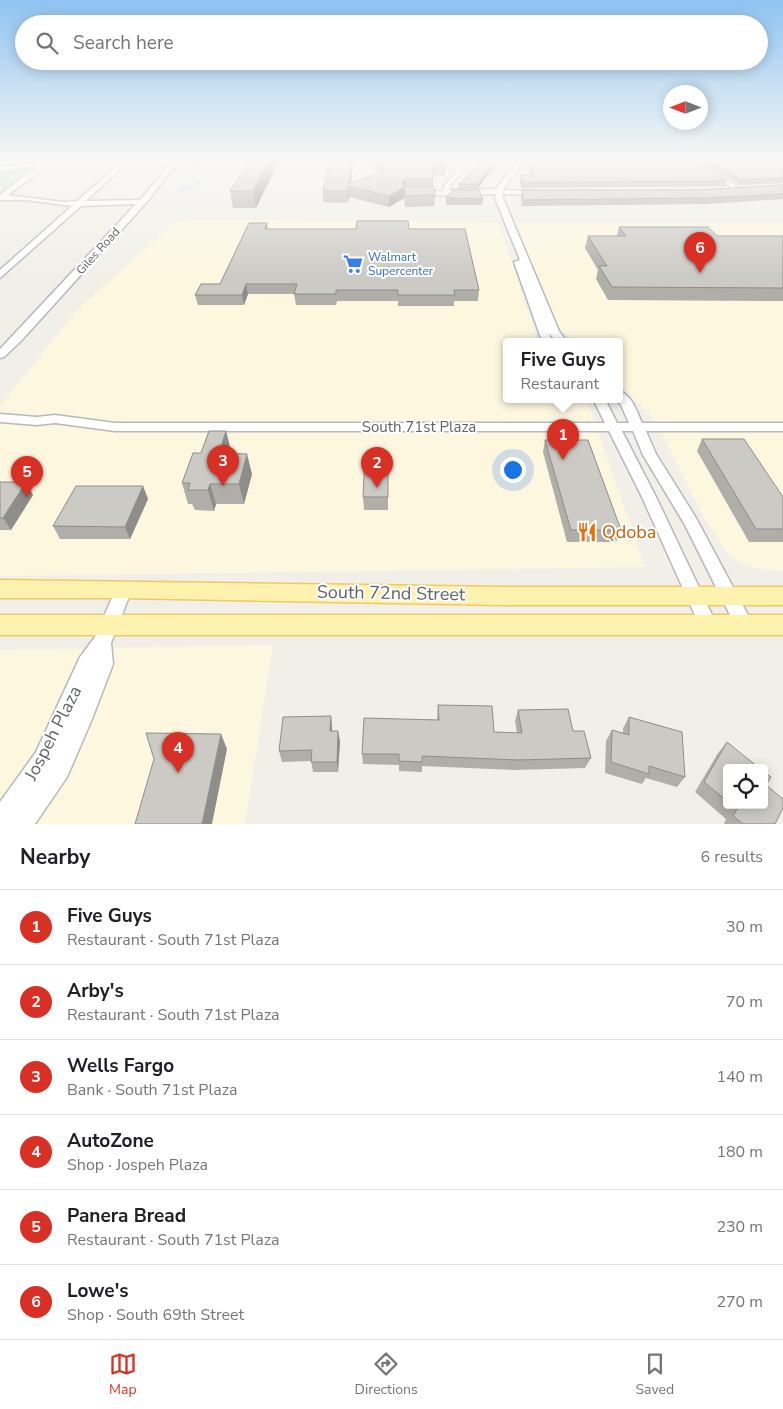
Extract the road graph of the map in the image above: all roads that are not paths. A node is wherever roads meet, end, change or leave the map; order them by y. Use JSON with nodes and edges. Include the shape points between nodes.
{"nodes":[{"id":1,"x":27,"y":199,"type":"edge"},
{"id":2,"x":83,"y":199,"type":"edge"},
{"id":3,"x":144,"y":199,"type":"edge"},
{"id":4,"x":502,"y":199,"type":"edge"},
{"id":5,"x":78,"y":204,"type":"junction"},
{"id":6,"x":140,"y":204,"type":"junction"},
{"id":7,"x":518,"y":247,"type":"junction"},
{"id":8,"x":0,"y":275,"type":"edge"},
{"id":9,"x":545,"y":338,"type":"edge"},
{"id":10,"x":559,"y":338,"type":"edge"},
{"id":11,"x":17,"y":340,"type":"junction"},
{"id":12,"x":0,"y":354,"type":"edge"},
{"id":13,"x":0,"y":367,"type":"edge"},
{"id":14,"x":623,"y":400,"type":"edge"},
{"id":15,"x":601,"y":403,"type":"edge"},
{"id":16,"x":0,"y":410,"type":"edge"},
{"id":17,"x":0,"y":418,"type":"edge"},
{"id":18,"x":55,"y":419,"type":"junction"},
{"id":19,"x":614,"y":427,"type":"junction"},
{"id":20,"x":638,"y":427,"type":"junction"},
{"id":21,"x":783,"y":427,"type":"edge"},
{"id":22,"x":0,"y":589,"type":"edge"},
{"id":23,"x":124,"y":589,"type":"junction"},
{"id":24,"x":694,"y":596,"type":"junction"},
{"id":25,"x":729,"y":596,"type":"junction"},
{"id":26,"x":783,"y":596,"type":"edge"},
{"id":27,"x":0,"y":625,"type":"edge"},
{"id":28,"x":708,"y":625,"type":"junction"},
{"id":29,"x":744,"y":625,"type":"junction"},
{"id":30,"x":783,"y":625,"type":"edge"},
{"id":31,"x":105,"y":634,"type":"junction"},
{"id":32,"x":0,"y":822,"type":"edge"},
{"id":33,"x":21,"y":824,"type":"edge"}],
"edges":[{"from":1,"to":5,"type":"street"},
{"from":2,"to":5,"type":"street"},
{"from":3,"to":6,"type":"street","name":"Giles Road"},
{"from":4,"to":7,"type":"street"},
{"from":5,"to":6,"type":"street"},
{"from":5,"to":8,"type":"street"},
{"from":6,"to":11,"type":"street","name":"Giles Road"},
{"from":7,"to":9,"type":"street","via":[[518,263]]},
{"from":7,"to":10,"type":"street"},
{"from":11,"to":12,"type":"street","name":"Giles Road"},
{"from":11,"to":13,"type":"street","name":"Giles Road"},
{"from":14,"to":20,"type":"street"},
{"from":15,"to":19,"type":"street"},
{"from":16,"to":18,"type":"street","name":"South 71st Plaza","via":[[48,413]]},
{"from":17,"to":18,"type":"street","name":"South 71st Plaza"},
{"from":18,"to":19,"type":"street","name":"South 71st Plaza","via":[[116,427]]},
{"from":19,"to":20,"type":"street","name":"South 71st Plaza"},
{"from":19,"to":24,"type":"street"},
{"from":20,"to":21,"type":"street","name":"South 71st Plaza"},
{"from":20,"to":25,"type":"street","via":[[650,455],[691,522]]},
{"from":22,"to":23,"type":"main road","name":"South 72nd Street"},
{"from":23,"to":24,"type":"main road","name":"South 72nd Street"},
{"from":23,"to":31,"type":"street","name":"Jospeh Plaza"},
{"from":24,"to":25,"type":"main road","name":"South 72nd Street"},
{"from":24,"to":28,"type":"street"},
{"from":25,"to":26,"type":"main road","name":"South 72nd Street"},
{"from":25,"to":29,"type":"street"},
{"from":27,"to":31,"type":"main road","name":"South 72nd Street"},
{"from":28,"to":29,"type":"main road","name":"South 72nd Street"},
{"from":28,"to":31,"type":"main road","name":"South 72nd Street"},
{"from":29,"to":30,"type":"main road","name":"South 72nd Street"},
{"from":31,"to":32,"type":"street","name":"Jospeh Plaza","via":[[87,663],[44,760]]},
{"from":31,"to":33,"type":"street","name":"Jospeh Plaza","via":[[104,664],[85,712],[59,769]]}]}
